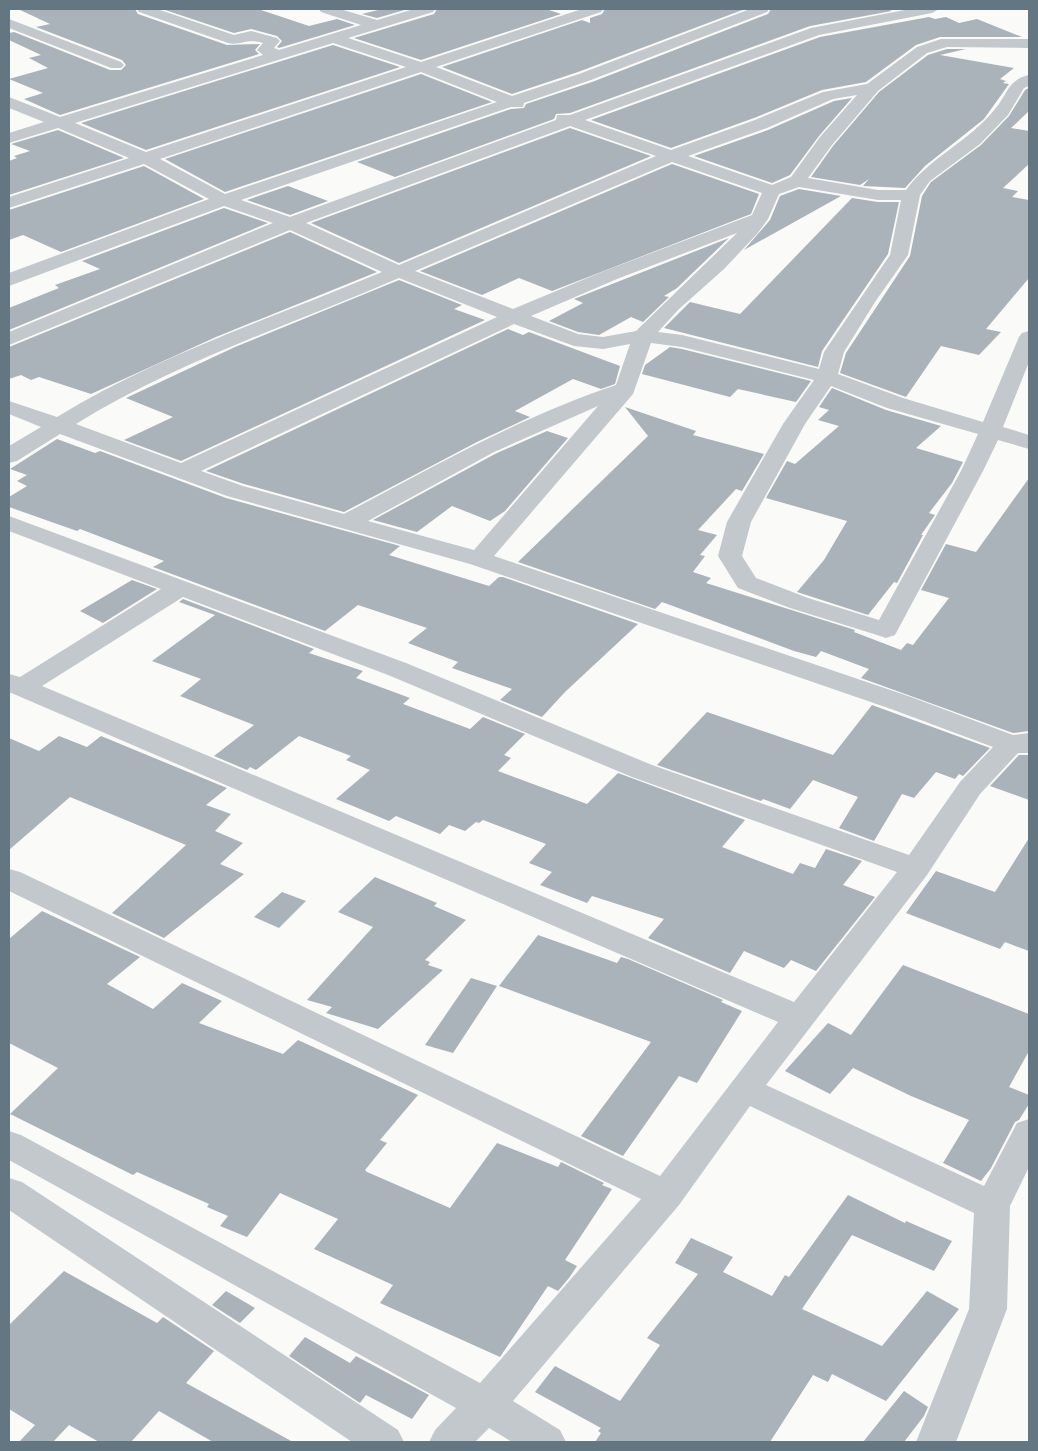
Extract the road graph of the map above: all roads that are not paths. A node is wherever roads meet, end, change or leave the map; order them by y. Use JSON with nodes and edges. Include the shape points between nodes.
{"nodes":[{"id":1,"x":144,"y":9,"type":"edge"},
{"id":2,"x":326,"y":9,"type":"edge"},
{"id":3,"x":428,"y":9,"type":"edge"},
{"id":4,"x":596,"y":9,"type":"edge"},
{"id":5,"x":762,"y":9,"type":"edge"},
{"id":6,"x":932,"y":9,"type":"edge"},
{"id":7,"x":9,"y":23,"type":"edge"},
{"id":8,"x":374,"y":24,"type":"junction"},
{"id":9,"x":1029,"y":38,"type":"edge"},
{"id":10,"x":335,"y":39,"type":"junction"},
{"id":11,"x":1008,"y":42,"type":"junction"},
{"id":12,"x":1029,"y":43,"type":"edge"},
{"id":13,"x":280,"y":56,"type":"junction"},
{"id":14,"x":116,"y":65,"type":"dead end"},
{"id":15,"x":419,"y":66,"type":"junction"},
{"id":16,"x":1029,"y":80,"type":"edge"},
{"id":17,"x":872,"y":88,"type":"junction"},
{"id":18,"x":510,"y":101,"type":"junction"},
{"id":19,"x":9,"y":102,"type":"edge"},
{"id":20,"x":571,"y":120,"type":"junction"},
{"id":21,"x":56,"y":123,"type":"junction"},
{"id":22,"x":9,"y":138,"type":"edge"},
{"id":23,"x":671,"y":156,"type":"junction"},
{"id":24,"x":143,"y":158,"type":"junction"},
{"id":25,"x":797,"y":181,"type":"junction"},
{"id":26,"x":772,"y":191,"type":"junction"},
{"id":27,"x":911,"y":195,"type":"junction"},
{"id":28,"x":224,"y":200,"type":"junction"},
{"id":29,"x":9,"y":203,"type":"edge"},
{"id":30,"x":759,"y":219,"type":"junction"},
{"id":31,"x":290,"y":223,"type":"junction"},
{"id":32,"x":397,"y":271,"type":"junction"},
{"id":33,"x":9,"y":280,"type":"edge"},
{"id":34,"x":512,"y":316,"type":"junction"},
{"id":35,"x":643,"y":336,"type":"junction"},
{"id":36,"x":1029,"y":337,"type":"edge"},
{"id":37,"x":9,"y":339,"type":"edge"},
{"id":38,"x":827,"y":377,"type":"junction"},
{"id":39,"x":625,"y":388,"type":"junction"},
{"id":40,"x":9,"y":407,"type":"edge"},
{"id":41,"x":60,"y":426,"type":"junction"},
{"id":42,"x":990,"y":432,"type":"junction"},
{"id":43,"x":1029,"y":442,"type":"edge"},
{"id":44,"x":9,"y":456,"type":"edge"},
{"id":45,"x":180,"y":472,"type":"junction"},
{"id":46,"x":349,"y":521,"type":"junction"},
{"id":47,"x":9,"y":523,"type":"edge"},
{"id":48,"x":479,"y":559,"type":"junction"},
{"id":49,"x":181,"y":587,"type":"junction"},
{"id":50,"x":16,"y":685,"type":"edge"},
{"id":51,"x":1023,"y":743,"type":"edge"},
{"id":52,"x":916,"y":868,"type":"junction"},
{"id":53,"x":9,"y":879,"type":"edge"},
{"id":54,"x":800,"y":1018,"type":"junction"},
{"id":55,"x":744,"y":1089,"type":"junction"},
{"id":56,"x":1029,"y":1132,"type":"edge"},
{"id":57,"x":9,"y":1144,"type":"edge"},
{"id":58,"x":9,"y":1192,"type":"edge"},
{"id":59,"x":666,"y":1195,"type":"junction"},
{"id":60,"x":992,"y":1206,"type":"junction"},
{"id":61,"x":486,"y":1405,"type":"junction"},
{"id":62,"x":384,"y":1442,"type":"edge"},
{"id":63,"x":449,"y":1442,"type":"edge"},
{"id":64,"x":546,"y":1442,"type":"edge"},
{"id":65,"x":936,"y":1442,"type":"edge"}],
"edges":[{"from":1,"to":13,"type":"street","via":[[233,40],[251,34],[272,41],[265,50]]},
{"from":2,"to":8,"type":"street"},
{"from":3,"to":8,"type":"street"},
{"from":4,"to":15,"type":"street"},
{"from":5,"to":18,"type":"street","via":[[585,77]]},
{"from":6,"to":20,"type":"street","via":[[816,31]]},
{"from":7,"to":14,"type":"street"},
{"from":8,"to":10,"type":"street"},
{"from":9,"to":11,"type":"street"},
{"from":10,"to":13,"type":"street"},
{"from":10,"to":15,"type":"street"},
{"from":11,"to":12,"type":"street"},
{"from":11,"to":17,"type":"street","via":[[946,42],[935,45],[922,50]]},
{"from":13,"to":21,"type":"street"},
{"from":15,"to":18,"type":"street"},
{"from":15,"to":24,"type":"street"},
{"from":16,"to":27,"type":"street","via":[[1018,85],[1002,112],[974,140],[924,177]]},
{"from":17,"to":23,"type":"street","via":[[829,95],[761,124]]},
{"from":17,"to":25,"type":"street","via":[[826,141]]},
{"from":18,"to":20,"type":"street"},
{"from":18,"to":28,"type":"street"},
{"from":19,"to":21,"type":"street"},
{"from":20,"to":23,"type":"street"},
{"from":20,"to":31,"type":"street"},
{"from":21,"to":22,"type":"street"},
{"from":21,"to":24,"type":"street"},
{"from":23,"to":26,"type":"street"},
{"from":23,"to":32,"type":"street"},
{"from":24,"to":28,"type":"street"},
{"from":24,"to":29,"type":"street"},
{"from":25,"to":26,"type":"street"},
{"from":25,"to":27,"type":"street","via":[[878,196]]},
{"from":26,"to":30,"type":"street"},
{"from":27,"to":38,"type":"street","via":[[899,255],[834,352]]},
{"from":28,"to":31,"type":"street"},
{"from":28,"to":33,"type":"street"},
{"from":30,"to":34,"type":"street","via":[[701,239]]},
{"from":30,"to":35,"type":"street","via":[[718,265],[671,306]]},
{"from":31,"to":32,"type":"street"},
{"from":31,"to":37,"type":"street"},
{"from":32,"to":34,"type":"street"},
{"from":32,"to":41,"type":"street","via":[[149,374],[106,396]]},
{"from":34,"to":35,"type":"street","via":[[574,340],[602,343]]},
{"from":34,"to":45,"type":"street"},
{"from":35,"to":38,"type":"street","via":[[682,341]]},
{"from":35,"to":39,"type":"street"},
{"from":36,"to":42,"type":"street"},
{"from":38,"to":42,"type":"street","via":[[895,403]]},
{"from":38,"to":42,"type":"street","via":[[794,424],[740,522],[730,556],[747,583],[798,603],[886,630]]},
{"from":39,"to":46,"type":"street","via":[[486,447]]},
{"from":39,"to":48,"type":"street"},
{"from":40,"to":41,"type":"street"},
{"from":41,"to":44,"type":"street"},
{"from":41,"to":45,"type":"street"},
{"from":42,"to":43,"type":"street"},
{"from":45,"to":46,"type":"street","via":[[235,491]]},
{"from":46,"to":48,"type":"street"},
{"from":47,"to":49,"type":"street"},
{"from":48,"to":51,"type":"street"},
{"from":49,"to":50,"type":"street"},
{"from":49,"to":52,"type":"street","via":[[397,668],[642,771]]},
{"from":50,"to":54,"type":"street"},
{"from":51,"to":52,"type":"street","via":[[970,788]]},
{"from":52,"to":54,"type":"street"},
{"from":53,"to":59,"type":"street"},
{"from":54,"to":55,"type":"street"},
{"from":55,"to":59,"type":"street"},
{"from":55,"to":60,"type":"street"},
{"from":56,"to":60,"type":"street"},
{"from":57,"to":61,"type":"street"},
{"from":58,"to":62,"type":"street"},
{"from":59,"to":61,"type":"street"},
{"from":60,"to":65,"type":"street","via":[[988,1309]]},
{"from":61,"to":63,"type":"street"},
{"from":61,"to":64,"type":"street"}]}
